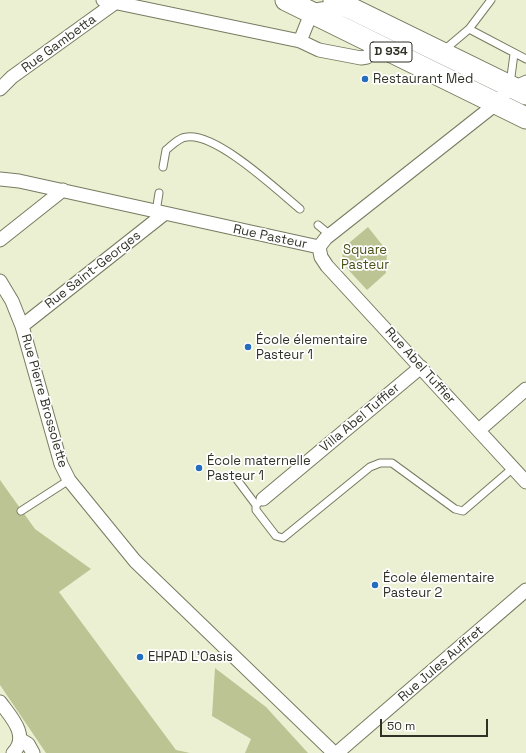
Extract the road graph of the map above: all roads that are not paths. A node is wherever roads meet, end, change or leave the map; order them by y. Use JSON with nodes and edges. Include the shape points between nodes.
{"nodes":[{"id":1,"x":103,"y":0,"type":"edge"},
{"id":2,"x":286,"y":0,"type":"edge"},
{"id":3,"x":334,"y":0,"type":"edge"},
{"id":4,"x":491,"y":0,"type":"edge"},
{"id":5,"x":118,"y":1,"type":"edge"},
{"id":6,"x":355,"y":11,"type":"junction"},
{"id":7,"x":313,"y":13,"type":"junction"},
{"id":8,"x":469,"y":30,"type":"junction"},
{"id":9,"x":300,"y":41,"type":"junction"},
{"id":10,"x":378,"y":45,"type":"junction"},
{"id":11,"x":440,"y":53,"type":"junction"},
{"id":12,"x":514,"y":54,"type":"junction"},
{"id":13,"x":526,"y":59,"type":"edge"},
{"id":14,"x":0,"y":89,"type":"edge"},
{"id":15,"x":515,"y":91,"type":"edge"},
{"id":16,"x":526,"y":118,"type":"edge"},
{"id":17,"x":163,"y":167,"type":"dead end"},
{"id":18,"x":0,"y":179,"type":"edge"},
{"id":19,"x":63,"y":190,"type":"junction"},
{"id":20,"x":159,"y":193,"type":"dead end"},
{"id":21,"x":300,"y":209,"type":"dead end"},
{"id":22,"x":160,"y":213,"type":"junction"},
{"id":23,"x":318,"y":225,"type":"dead end"},
{"id":24,"x":330,"y":235,"type":"junction"},
{"id":25,"x":0,"y":240,"type":"edge"},
{"id":26,"x":319,"y":247,"type":"junction"},
{"id":27,"x":0,"y":280,"type":"edge"},
{"id":28,"x":22,"y":326,"type":"junction"},
{"id":29,"x":421,"y":367,"type":"junction"},
{"id":30,"x":526,"y":389,"type":"edge"},
{"id":31,"x":479,"y":430,"type":"junction"},
{"id":32,"x":513,"y":468,"type":"junction"},
{"id":33,"x":235,"y":477,"type":"dead end"},
{"id":34,"x":69,"y":480,"type":"junction"},
{"id":35,"x":526,"y":482,"type":"edge"},
{"id":36,"x":260,"y":502,"type":"junction"},
{"id":37,"x":21,"y":511,"type":"dead end"},
{"id":38,"x":526,"y":590,"type":"edge"},
{"id":39,"x":0,"y":702,"type":"edge"},
{"id":40,"x":20,"y":739,"type":"junction"},
{"id":41,"x":13,"y":753,"type":"edge"},
{"id":42,"x":33,"y":753,"type":"edge"},
{"id":43,"x":336,"y":753,"type":"edge"}],
"edges":[{"from":1,"to":5,"type":"street"},
{"from":2,"to":7,"type":"main road","number":"D 934"},
{"from":3,"to":6,"type":"main road","number":"D 934"},
{"from":4,"to":8,"type":"lane"},
{"from":5,"to":9,"type":"street"},
{"from":5,"to":14,"type":"street","name":"Rue Gambetta","via":[[12,77]]},
{"from":6,"to":7,"type":"street","via":[[324,7]]},
{"from":6,"to":11,"type":"main road","number":"D 934"},
{"from":7,"to":9,"type":"street"},
{"from":7,"to":10,"type":"main road","number":"D 934"},
{"from":8,"to":11,"type":"lane"},
{"from":8,"to":12,"type":"lane"},
{"from":9,"to":10,"type":"street","via":[[319,50],[361,58],[371,54]]},
{"from":10,"to":15,"type":"main road","number":"D 934","via":[[451,82]]},
{"from":11,"to":15,"type":"main road","number":"D 934"},
{"from":12,"to":13,"type":"lane"},
{"from":12,"to":15,"type":"lane"},
{"from":15,"to":16,"type":"main road","number":"D 934"},
{"from":15,"to":24,"type":"street","name":"Rue Pasteur"},
{"from":17,"to":21,"type":"lane","via":[[166,150],[176,142],[186,137],[204,139],[241,160]]},
{"from":18,"to":19,"type":"street","name":"Rue Pasteur"},
{"from":19,"to":22,"type":"street","name":"Rue Pasteur"},
{"from":19,"to":25,"type":"street"},
{"from":20,"to":22,"type":"lane"},
{"from":22,"to":26,"type":"street","name":"Rue Pasteur"},
{"from":22,"to":28,"type":"street","name":"Rue Saint-Georges"},
{"from":23,"to":24,"type":"lane"},
{"from":24,"to":26,"type":"street","name":"Rue Pasteur"},
{"from":26,"to":29,"type":"street","name":"Rue Abel Tuffier","via":[[320,257],[327,266]]},
{"from":27,"to":28,"type":"street","name":"Rue Pierre Brossolette"},
{"from":28,"to":34,"type":"street","name":"Rue Pierre Brossolette","via":[[61,464]]},
{"from":29,"to":31,"type":"street","name":"Rue Abel Tuffier"},
{"from":29,"to":36,"type":"street","name":"Villa Abel Tuffier"},
{"from":30,"to":31,"type":"street"},
{"from":31,"to":32,"type":"street","name":"Rue Abel Tuffier"},
{"from":32,"to":35,"type":"street","name":"Rue Abel Tuffier"},
{"from":32,"to":36,"type":"lane","via":[[464,511],[455,509],[392,463],[380,462],[370,467],[283,538],[276,536],[256,510]]},
{"from":33,"to":36,"type":"lane"},
{"from":34,"to":37,"type":"lane"},
{"from":34,"to":43,"type":"street","name":"Rue Pierre Brossolette","via":[[135,561]]},
{"from":38,"to":43,"type":"street","name":"Rue Jules Auffret"},
{"from":39,"to":40,"type":"street","via":[[16,724]]},
{"from":40,"to":41,"type":"street"},
{"from":40,"to":42,"type":"street","via":[[28,744]]}]}
